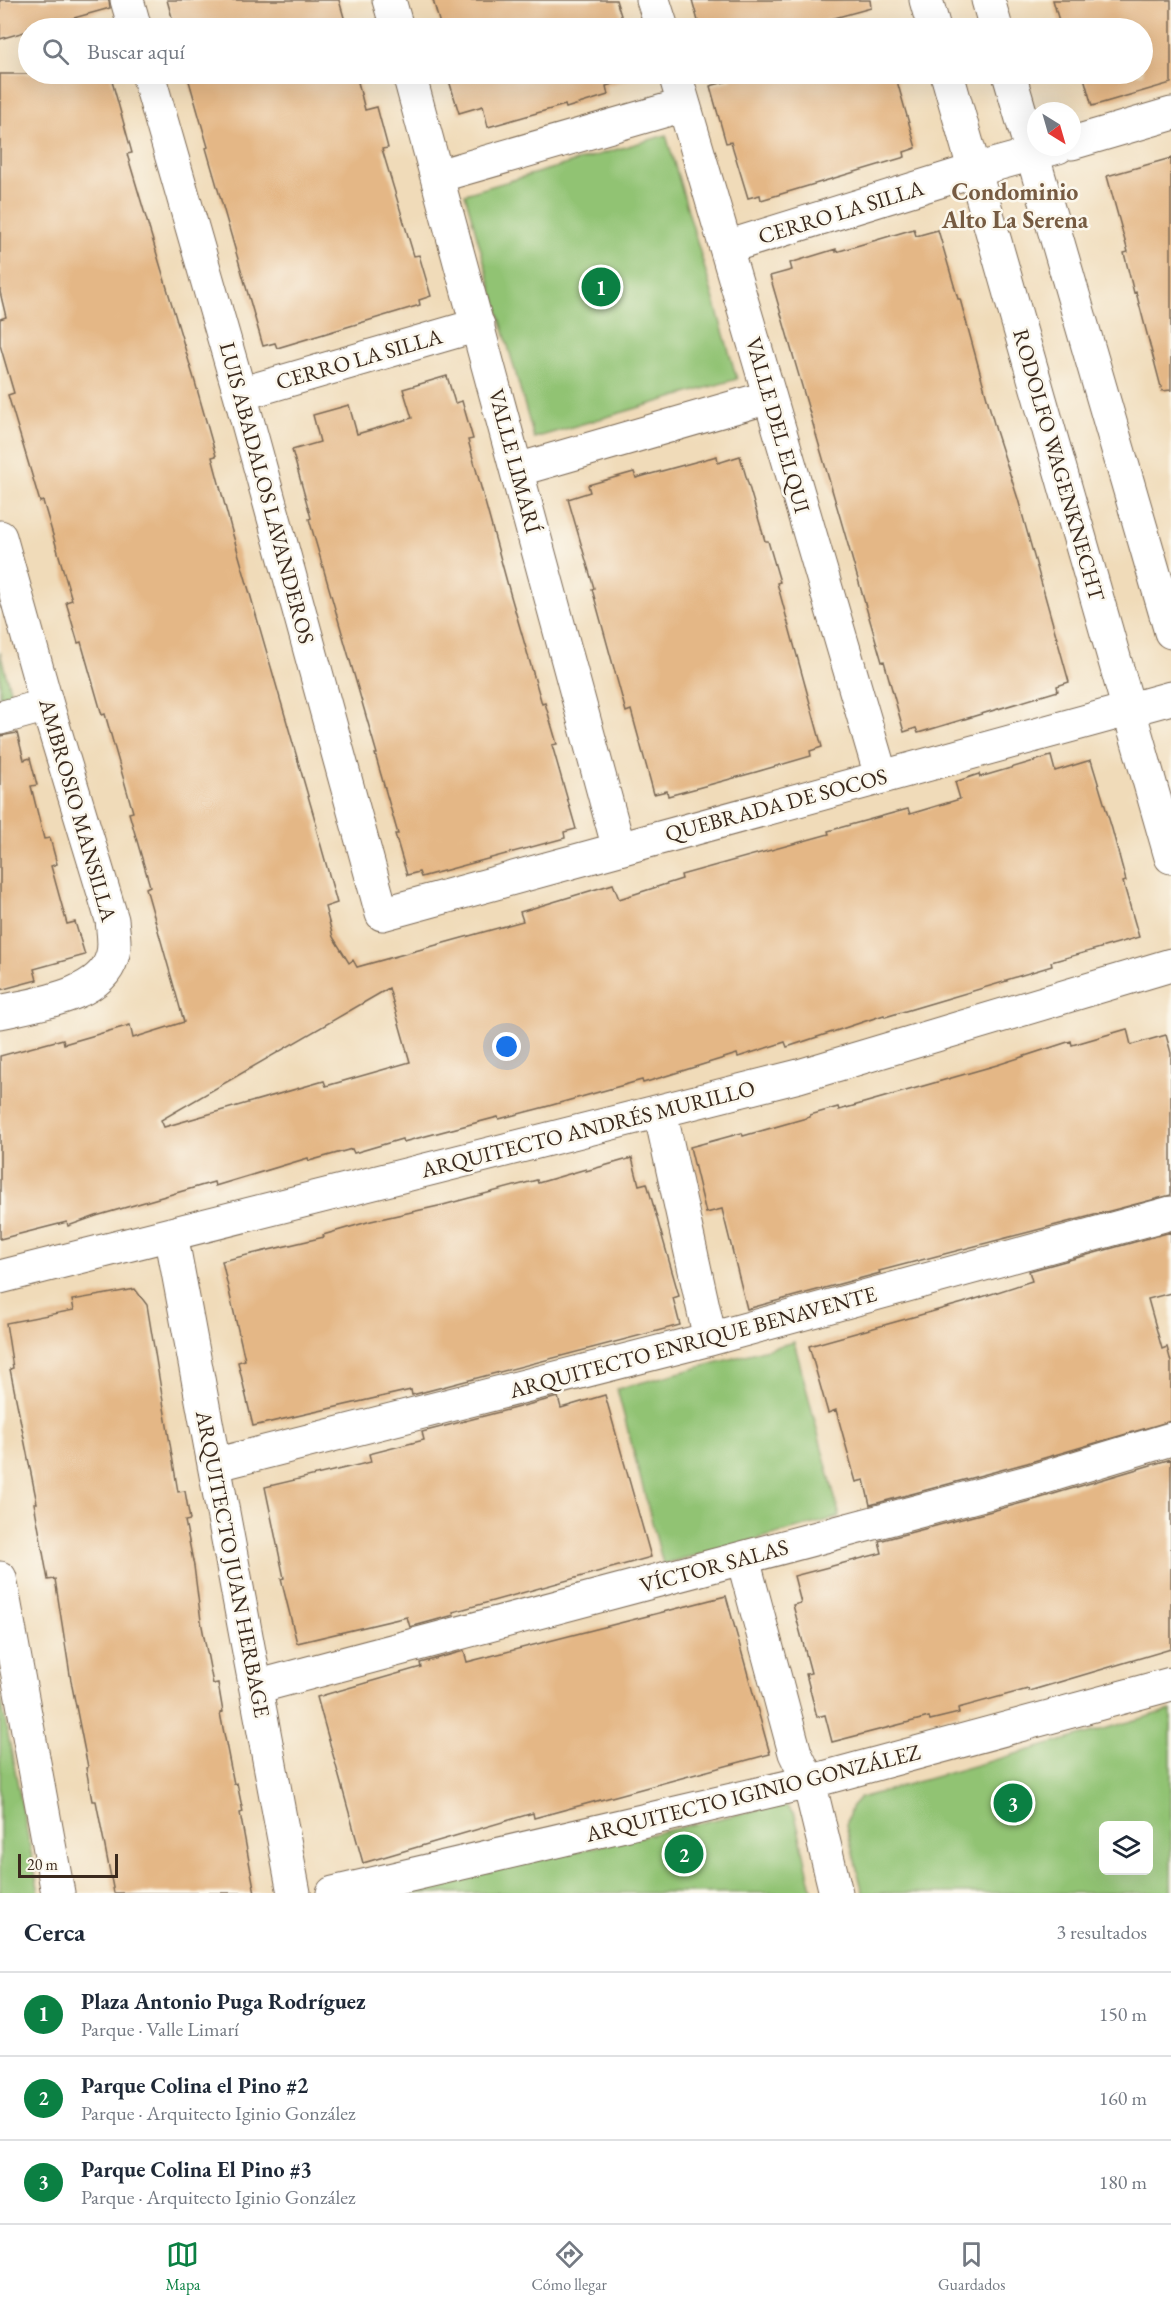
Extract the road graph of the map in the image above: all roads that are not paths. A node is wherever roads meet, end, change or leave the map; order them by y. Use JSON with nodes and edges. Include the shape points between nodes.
{"nodes":[{"id":1,"x":127,"y":0,"type":"edge"},
{"id":2,"x":389,"y":0,"type":"edge"},
{"id":3,"x":653,"y":0,"type":"edge"},
{"id":4,"x":926,"y":0,"type":"edge"},
{"id":5,"x":988,"y":0,"type":"edge"},
{"id":6,"x":132,"y":18,"type":"edge"},
{"id":7,"x":394,"y":18,"type":"edge"},
{"id":8,"x":659,"y":18,"type":"edge"},
{"id":9,"x":931,"y":18,"type":"edge"},
{"id":10,"x":993,"y":18,"type":"edge"},
{"id":11,"x":151,"y":84,"type":"edge"},
{"id":12,"x":412,"y":84,"type":"edge"},
{"id":13,"x":678,"y":84,"type":"edge"},
{"id":14,"x":950,"y":84,"type":"edge"},
{"id":15,"x":1014,"y":84,"type":"edge"},
{"id":16,"x":684,"y":105,"type":"junction"},
{"id":17,"x":1027,"y":113,"type":"edge"},
{"id":18,"x":1171,"y":114,"type":"edge"},
{"id":19,"x":1081,"y":140,"type":"edge"},
{"id":20,"x":1027,"y":156,"type":"edge"},
{"id":21,"x":1046,"y":156,"type":"edge"},
{"id":22,"x":975,"y":170,"type":"junction"},
{"id":23,"x":438,"y":176,"type":"junction"},
{"id":24,"x":727,"y":247,"type":"junction"},
{"id":25,"x":478,"y":325,"type":"junction"},
{"id":26,"x":240,"y":394,"type":"junction"},
{"id":27,"x":769,"y":398,"type":"junction"},
{"id":28,"x":517,"y":470,"type":"junction"},
{"id":29,"x":0,"y":537,"type":"edge"},
{"id":30,"x":1171,"y":632,"type":"edge"},
{"id":31,"x":1171,"y":698,"type":"edge"},
{"id":32,"x":47,"y":705,"type":"junction"},
{"id":33,"x":1130,"y":709,"type":"junction"},
{"id":34,"x":0,"y":718,"type":"edge"},
{"id":35,"x":881,"y":776,"type":"junction"},
{"id":36,"x":619,"y":849,"type":"junction"},
{"id":37,"x":1171,"y":857,"type":"edge"},
{"id":38,"x":382,"y":914,"type":"joint"},
{"id":39,"x":1171,"y":965,"type":"edge"},
{"id":40,"x":0,"y":1012,"type":"edge"},
{"id":41,"x":660,"y":1111,"type":"junction"},
{"id":42,"x":1171,"y":1214,"type":"edge"},
{"id":43,"x":171,"y":1234,"type":"junction"},
{"id":44,"x":0,"y":1277,"type":"edge"},
{"id":45,"x":710,"y":1339,"type":"junction"},
{"id":46,"x":1171,"y":1439,"type":"edge"},
{"id":47,"x":214,"y":1465,"type":"junction"},
{"id":48,"x":743,"y":1558,"type":"junction"},
{"id":49,"x":0,"y":1578,"type":"edge"},
{"id":50,"x":1171,"y":1684,"type":"edge"},
{"id":51,"x":256,"y":1687,"type":"junction"},
{"id":52,"x":809,"y":1782,"type":"junction"},
{"id":53,"x":58,"y":1893,"type":"edge"},
{"id":54,"x":294,"y":1893,"type":"edge"},
{"id":55,"x":333,"y":1893,"type":"edge"},
{"id":56,"x":836,"y":1893,"type":"edge"}],
"edges":[{"from":1,"to":6,"type":"street"},
{"from":2,"to":7,"type":"street"},
{"from":3,"to":8,"type":"street"},
{"from":4,"to":9,"type":"street"},
{"from":5,"to":10,"type":"street"},
{"from":11,"to":26,"type":"street","name":"LUIS ABADALOS LAVANDEROS"},
{"from":12,"to":23,"type":"street","name":"VALLE LIMARÍ"},
{"from":13,"to":16,"type":"street","name":"VALLE DEL ELQUI"},
{"from":14,"to":22,"type":"street","name":"RODOLFO WAGENKNECHT"},
{"from":15,"to":17,"type":"street"},
{"from":16,"to":23,"type":"street"},
{"from":16,"to":24,"type":"street","name":"VALLE DEL ELQUI"},
{"from":18,"to":19,"type":"street"},
{"from":20,"to":22,"type":"street","name":"CERRO LA SILLA"},
{"from":21,"to":30,"type":"street"},
{"from":22,"to":24,"type":"street","name":"CERRO LA SILLA"},
{"from":22,"to":33,"type":"street","name":"RODOLFO WAGENKNECHT"},
{"from":23,"to":25,"type":"street","name":"VALLE LIMARÍ"},
{"from":24,"to":27,"type":"street","name":"VALLE DEL ELQUI"},
{"from":25,"to":26,"type":"street","name":"CERRO LA SILLA"},
{"from":25,"to":28,"type":"street","name":"VALLE LIMARÍ"},
{"from":26,"to":38,"type":"street","name":"LUIS ABADALOS LAVANDEROS"},
{"from":27,"to":28,"type":"street"},
{"from":27,"to":35,"type":"street","name":"VALLE DEL ELQUI"},
{"from":28,"to":36,"type":"street","name":"VALLE LIMARÍ"},
{"from":29,"to":32,"type":"street","name":"AMBROSIO MANSILLA"},
{"from":31,"to":33,"type":"street","name":"QUEBRADA DE SOCOS"},
{"from":32,"to":34,"type":"street"},
{"from":32,"to":40,"type":"street","name":"AMBROSIO MANSILLA","via":[[112,920],[112,958],[103,973],[80,990]]},
{"from":33,"to":35,"type":"street","name":"QUEBRADA DE SOCOS"},
{"from":33,"to":37,"type":"street","name":"RODOLFO WAGENKNECHT"},
{"from":35,"to":36,"type":"street","name":"QUEBRADA DE SOCOS"},
{"from":36,"to":38,"type":"street","name":"QUEBRADA DE SOCOS"},
{"from":39,"to":41,"type":"street","name":"ARQUITECTO ANDRÉS MURILLO","via":[[799,1076]]},
{"from":41,"to":43,"type":"street","name":"ARQUITECTO ANDRÉS MURILLO"},
{"from":41,"to":45,"type":"street"},
{"from":42,"to":45,"type":"street","name":"ARQUITECTO ENRIQUE BENAVENTE"},
{"from":43,"to":44,"type":"street","name":"ARQUITECTO ANDRÉS MURILLO"},
{"from":43,"to":47,"type":"street","name":"ARQUITECTO JUAN HERBAGE"},
{"from":45,"to":47,"type":"street","name":"ARQUITECTO ENRIQUE BENAVENTE"},
{"from":46,"to":48,"type":"street","name":"VÍCTOR SALAS","via":[[1032,1481]]},
{"from":47,"to":51,"type":"street","name":"ARQUITECTO JUAN HERBAGE"},
{"from":48,"to":51,"type":"street","name":"VÍCTOR SALAS"},
{"from":48,"to":52,"type":"street","via":[[795,1754]]},
{"from":49,"to":53,"type":"street"},
{"from":50,"to":52,"type":"street","name":"ARQUITECTO IGINIO GONZÁLEZ"},
{"from":51,"to":54,"type":"street","name":"ARQUITECTO JUAN HERBAGE"},
{"from":52,"to":55,"type":"street","name":"ARQUITECTO IGINIO GONZÁLEZ"},
{"from":52,"to":56,"type":"street"}]}
